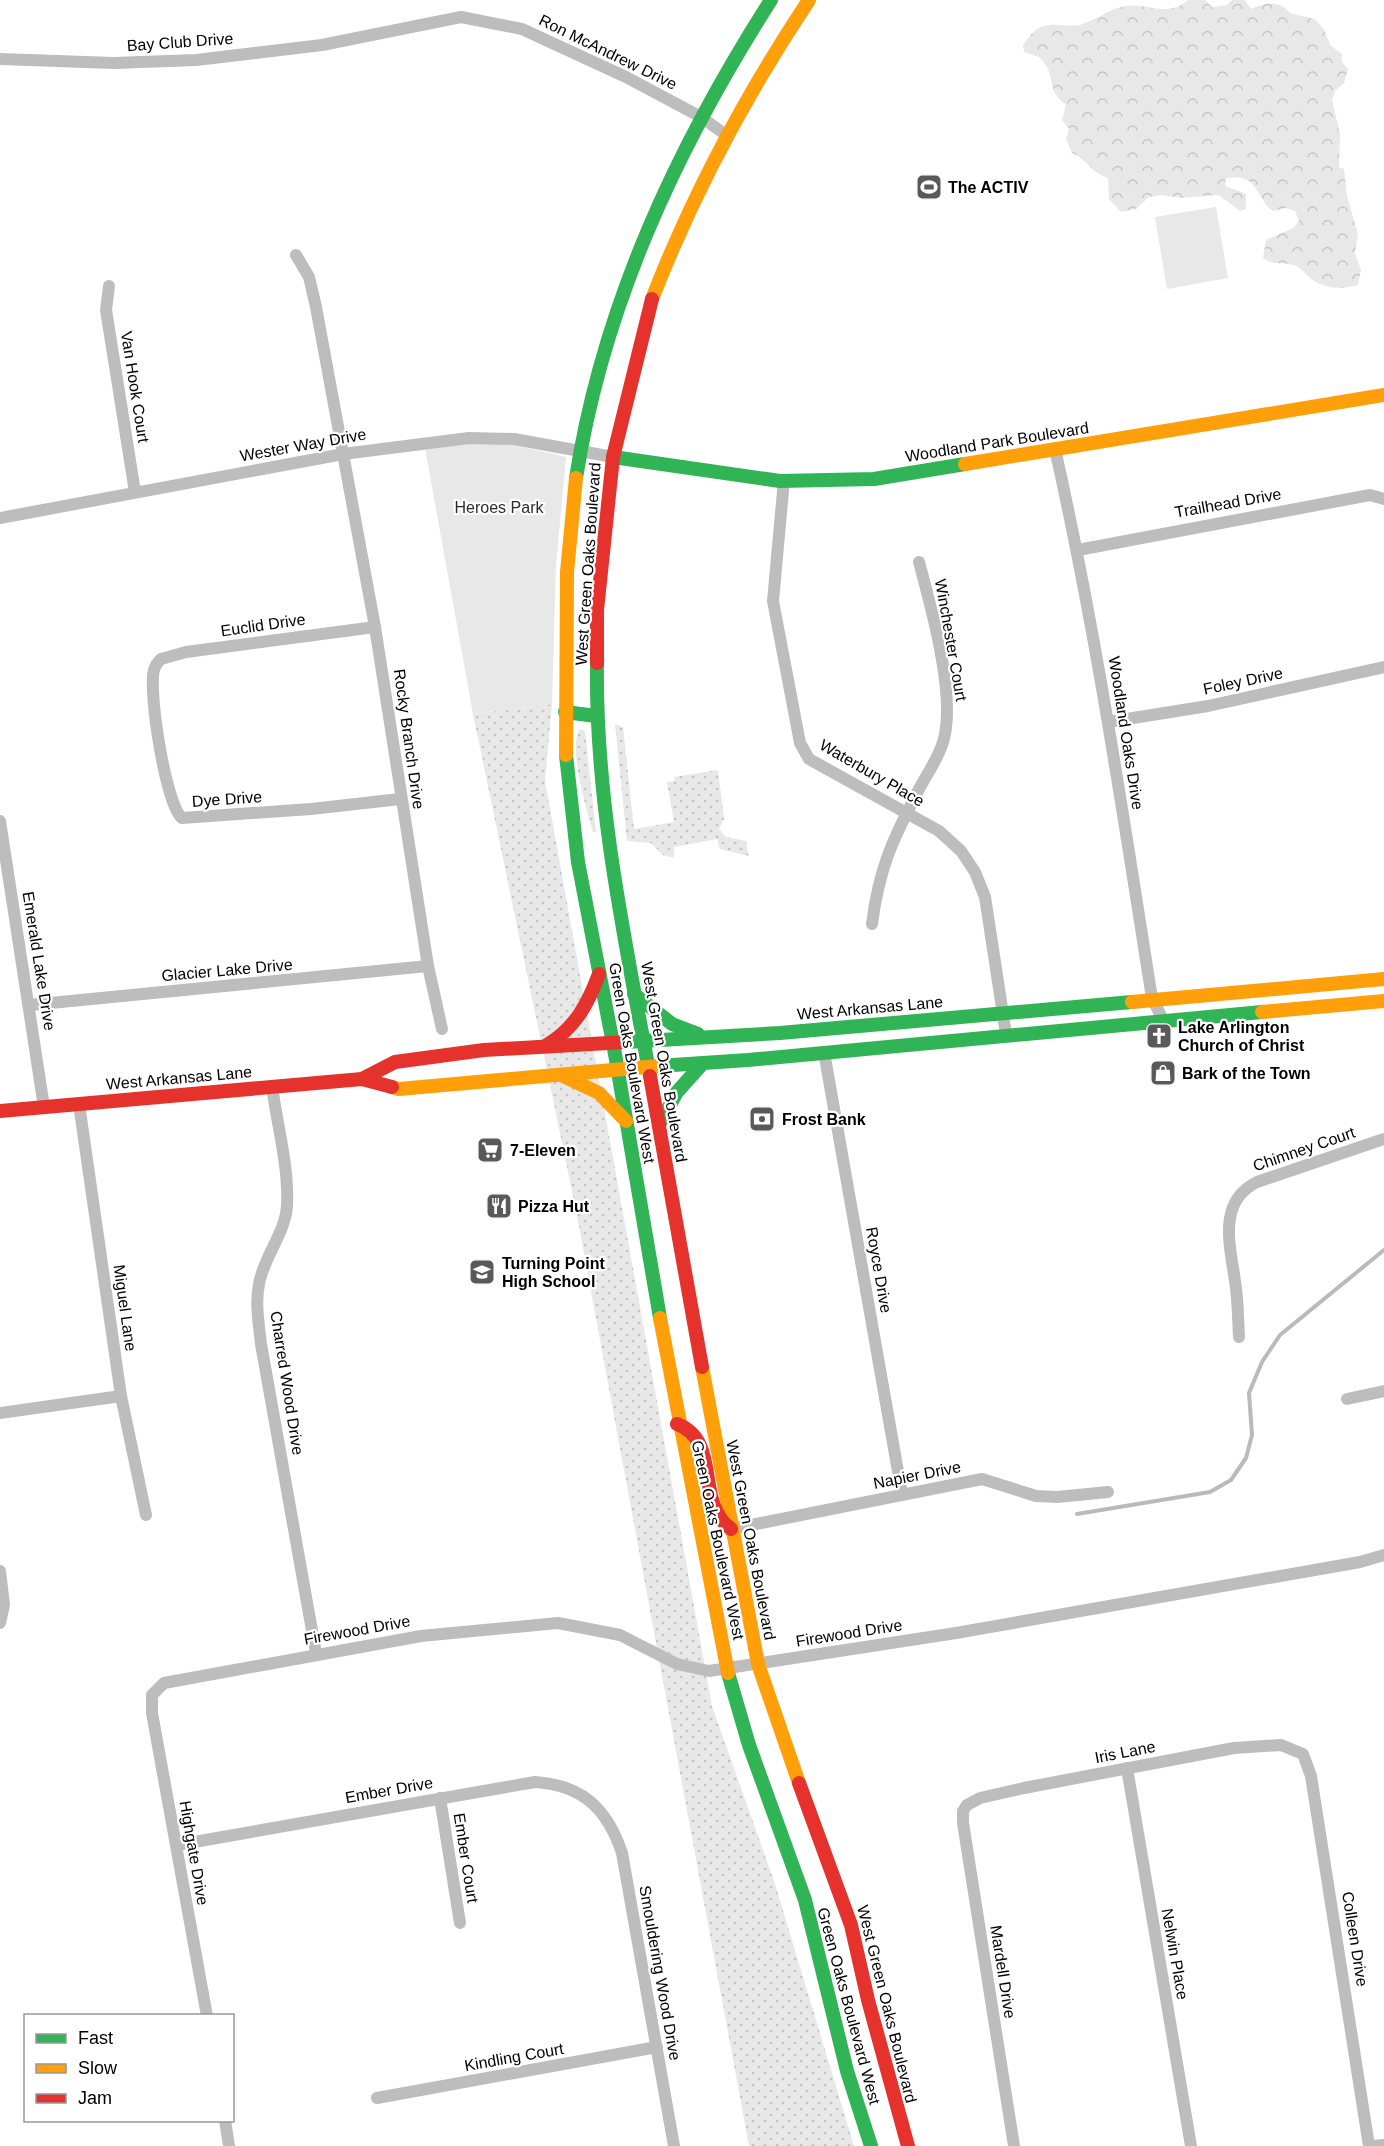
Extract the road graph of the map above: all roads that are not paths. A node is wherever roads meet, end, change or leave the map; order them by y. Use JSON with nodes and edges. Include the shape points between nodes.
{"nodes":[{"id":1,"x":771,"y":0,"type":"edge"},
{"id":2,"x":809,"y":0,"type":"edge"},
{"id":3,"x":361,"y":38,"type":"joint"},
{"id":4,"x":0,"y":59,"type":"edge"},
{"id":5,"x":701,"y":117,"type":"junction"},
{"id":6,"x":726,"y":135,"type":"junction"},
{"id":7,"x":296,"y":255,"type":"dead end"},
{"id":8,"x":108,"y":286,"type":"dead end"},
{"id":9,"x":1384,"y":395,"type":"edge"},
{"id":10,"x":581,"y":449,"type":"junction"},
{"id":11,"x":1055,"y":449,"type":"junction"},
{"id":12,"x":343,"y":454,"type":"junction"},
{"id":13,"x":612,"y":457,"type":"junction"},
{"id":14,"x":784,"y":480,"type":"junction"},
{"id":15,"x":135,"y":492,"type":"junction"},
{"id":16,"x":1384,"y":499,"type":"edge"},
{"id":17,"x":0,"y":518,"type":"edge"},
{"id":18,"x":1078,"y":550,"type":"junction"},
{"id":19,"x":919,"y":562,"type":"dead end"},
{"id":20,"x":375,"y":627,"type":"junction"},
{"id":21,"x":158,"y":662,"type":"joint"},
{"id":22,"x":1384,"y":667,"type":"edge"},
{"id":23,"x":565,"y":712,"type":"junction"},
{"id":24,"x":596,"y":716,"type":"junction"},
{"id":25,"x":1108,"y":722,"type":"junction"},
{"id":26,"x":400,"y":798,"type":"junction"},
{"id":27,"x":906,"y":813,"type":"junction"},
{"id":28,"x":0,"y":821,"type":"edge"},
{"id":29,"x":872,"y":924,"type":"dead end"},
{"id":30,"x":428,"y":966,"type":"junction"},
{"id":31,"x":600,"y":974,"type":"junction"},
{"id":32,"x":1384,"y":979,"type":"edge"},
{"id":33,"x":634,"y":994,"type":"junction"},
{"id":34,"x":1152,"y":998,"type":"junction"},
{"id":35,"x":1384,"y":1001,"type":"edge"},
{"id":36,"x":30,"y":1005,"type":"junction"},
{"id":37,"x":1002,"y":1012,"type":"junction"},
{"id":38,"x":1163,"y":1020,"type":"junction"},
{"id":39,"x":912,"y":1021,"type":"junction"},
{"id":40,"x":442,"y":1029,"type":"dead end"},
{"id":41,"x":1005,"y":1034,"type":"junction"},
{"id":42,"x":702,"y":1036,"type":"junction"},
{"id":43,"x":613,"y":1042,"type":"junction"},
{"id":44,"x":643,"y":1042,"type":"junction"},
{"id":45,"x":914,"y":1043,"type":"junction"},
{"id":46,"x":545,"y":1046,"type":"junction"},
{"id":47,"x":824,"y":1052,"type":"junction"},
{"id":48,"x":703,"y":1063,"type":"junction"},
{"id":49,"x":647,"y":1066,"type":"junction"},
{"id":50,"x":617,"y":1068,"type":"junction"},
{"id":51,"x":550,"y":1074,"type":"junction"},
{"id":52,"x":362,"y":1079,"type":"junction"},
{"id":53,"x":272,"y":1086,"type":"junction"},
{"id":54,"x":79,"y":1104,"type":"junction"},
{"id":55,"x":44,"y":1107,"type":"junction"},
{"id":56,"x":0,"y":1111,"type":"edge"},
{"id":57,"x":627,"y":1123,"type":"junction"},
{"id":58,"x":658,"y":1126,"type":"junction"},
{"id":59,"x":1384,"y":1139,"type":"edge"},
{"id":60,"x":1239,"y":1337,"type":"dead end"},
{"id":61,"x":1384,"y":1391,"type":"edge"},
{"id":62,"x":121,"y":1395,"type":"junction"},
{"id":63,"x":1347,"y":1399,"type":"dead end"},
{"id":64,"x":0,"y":1413,"type":"edge"},
{"id":65,"x":677,"y":1424,"type":"junction"},
{"id":66,"x":1108,"y":1492,"type":"dead end"},
{"id":67,"x":902,"y":1494,"type":"junction"},
{"id":68,"x":146,"y":1515,"type":"dead end"},
{"id":69,"x":731,"y":1529,"type":"junction"},
{"id":70,"x":1384,"y":1555,"type":"edge"},
{"id":71,"x":0,"y":1571,"type":"edge"},
{"id":72,"x":0,"y":1623,"type":"edge"},
{"id":73,"x":316,"y":1653,"type":"junction"},
{"id":74,"x":758,"y":1664,"type":"junction"},
{"id":75,"x":727,"y":1669,"type":"junction"},
{"id":76,"x":152,"y":1695,"type":"joint"},
{"id":77,"x":1291,"y":1747,"type":"joint"},
{"id":78,"x":1127,"y":1768,"type":"junction"},
{"id":79,"x":440,"y":1798,"type":"junction"},
{"id":80,"x":968,"y":1805,"type":"joint"},
{"id":81,"x":600,"y":1811,"type":"joint"},
{"id":82,"x":177,"y":1845,"type":"junction"},
{"id":83,"x":460,"y":1923,"type":"dead end"},
{"id":84,"x":207,"y":2014,"type":"edge"},
{"id":85,"x":657,"y":2047,"type":"junction"},
{"id":86,"x":377,"y":2098,"type":"dead end"},
{"id":87,"x":225,"y":2122,"type":"edge"},
{"id":88,"x":1384,"y":2145,"type":"edge"},
{"id":89,"x":229,"y":2146,"type":"edge"},
{"id":90,"x":674,"y":2146,"type":"edge"},
{"id":91,"x":871,"y":2146,"type":"edge"},
{"id":92,"x":908,"y":2146,"type":"edge"},
{"id":93,"x":1014,"y":2146,"type":"edge"},
{"id":94,"x":1191,"y":2146,"type":"edge"},
{"id":95,"x":1369,"y":2146,"type":"edge"},
{"id":96,"x":1373,"y":2146,"type":"edge"}],
"edges":[{"from":1,"to":5,"type":"main road","name":"Green Oaks Boulevard West"},
{"from":2,"to":6,"type":"main road","name":"West Green Oaks Boulevard"},
{"from":3,"to":4,"type":"street","name":"Bay Club Drive","via":[[162,62]]},
{"from":3,"to":5,"type":"street","name":"Ron McAndrew Drive","via":[[461,17],[492,21],[522,29]]},
{"from":5,"to":6,"type":"street","name":"Ron McAndrew Drive"},
{"from":5,"to":10,"type":"main road","name":"Green Oaks Boulevard West","via":[[671,177],[619,303],[594,386]]},
{"from":6,"to":13,"type":"main road","name":"West Green Oaks Boulevard","via":[[648,309]]},
{"from":7,"to":12,"type":"street","name":"Rocky Branch Drive","via":[[309,277]]},
{"from":8,"to":15,"type":"street","name":"Van Hook Court","via":[[106,310]]},
{"from":9,"to":11,"type":"main road","name":"Woodland Park Boulevard"},
{"from":10,"to":12,"type":"street","name":"Wester Way Drive","via":[[514,439],[469,438]]},
{"from":10,"to":13,"type":"street","name":"Wester Way Drive"},
{"from":10,"to":23,"type":"main road","name":"Green Oaks Boulevard West","via":[[573,490],[568,563]]},
{"from":11,"to":14,"type":"main road","name":"Woodland Park Boulevard","via":[[874,479]]},
{"from":11,"to":18,"type":"street","name":"Woodland Oaks Drive"},
{"from":12,"to":15,"type":"street","name":"Wester Way Drive"},
{"from":12,"to":20,"type":"street","name":"Rocky Branch Drive"},
{"from":13,"to":14,"type":"main road","name":"Woodland Park Boulevard"},
{"from":13,"to":24,"type":"main road","name":"West Green Oaks Boulevard","via":[[597,610]]},
{"from":14,"to":27,"type":"street","name":"Waterbury Place","via":[[773,601],[800,743],[809,759]]},
{"from":15,"to":17,"type":"street","name":"Wester Way Drive"},
{"from":16,"to":18,"type":"street","name":"Trailhead Drive","via":[[1370,495]]},
{"from":18,"to":25,"type":"street","name":"Woodland Oaks Drive"},
{"from":19,"to":27,"type":"street","name":"Winchester Court","via":[[933,612],[947,713],[943,742]]},
{"from":20,"to":21,"type":"street","name":"Euclid Drive","via":[[171,654]]},
{"from":20,"to":26,"type":"street","name":"Rocky Branch Drive"},
{"from":21,"to":26,"type":"street","name":"Dye Drive","via":[[153,679],[157,733],[172,805],[182,818]]},
{"from":22,"to":25,"type":"street","name":"Foley Drive","via":[[1208,706]]},
{"from":23,"to":24,"type":"main road"},
{"from":23,"to":31,"type":"main road","name":"Green Oaks Boulevard West","via":[[575,844]]},
{"from":24,"to":33,"type":"main road","name":"West Green Oaks Boulevard","via":[[616,888]]},
{"from":25,"to":34,"type":"street","name":"Woodland Oaks Drive"},
{"from":26,"to":30,"type":"street","name":"Rocky Branch Drive"},
{"from":27,"to":29,"type":"street","name":"Winchester Court","via":[[881,868]]},
{"from":27,"to":37,"type":"street","name":"Waterbury Place","via":[[939,831],[961,851],[975,872],[985,897]]},
{"from":28,"to":36,"type":"street","name":"Emerald Lake Drive"},
{"from":30,"to":36,"type":"street","name":"Glacier Lake Drive"},
{"from":30,"to":40,"type":"street","name":"Rocky Branch Drive"},
{"from":31,"to":43,"type":"main road","name":"Green Oaks Boulevard West"},
{"from":31,"to":46,"type":"main road","via":[[576,1023]]},
{"from":32,"to":34,"type":"main road","name":"West Arkansas Lane"},
{"from":33,"to":42,"type":"main road","via":[[672,1024]]},
{"from":33,"to":44,"type":"main road","name":"West Green Oaks Boulevard"},
{"from":34,"to":37,"type":"main road","name":"West Arkansas Lane"},
{"from":34,"to":38,"type":"street","name":"Woodland Oaks Drive"},
{"from":35,"to":38,"type":"main road","name":"West Arkansas Lane"},
{"from":36,"to":55,"type":"street","name":"Emerald Lake Drive"},
{"from":37,"to":39,"type":"main road","name":"West Arkansas Lane"},
{"from":37,"to":41,"type":"street","name":"Waterbury Place"},
{"from":38,"to":41,"type":"main road","name":"West Arkansas Lane"},
{"from":39,"to":42,"type":"main road","name":"West Arkansas Lane"},
{"from":39,"to":45,"type":"main road"},
{"from":41,"to":45,"type":"main road","name":"West Arkansas Lane"},
{"from":42,"to":44,"type":"main road","name":"West Arkansas Lane"},
{"from":43,"to":44,"type":"main road","name":"West Arkansas Lane"},
{"from":43,"to":46,"type":"main road","name":"West Arkansas Lane"},
{"from":43,"to":50,"type":"main road","name":"Green Oaks Boulevard West"},
{"from":44,"to":49,"type":"main road","name":"West Green Oaks Boulevard"},
{"from":45,"to":47,"type":"main road","name":"West Arkansas Lane"},
{"from":46,"to":52,"type":"main road","name":"West Arkansas Lane","via":[[396,1062]]},
{"from":47,"to":48,"type":"main road","name":"West Arkansas Lane"},
{"from":47,"to":67,"type":"street","name":"Royce Drive"},
{"from":48,"to":49,"type":"main road","name":"West Arkansas Lane"},
{"from":48,"to":58,"type":"main road","via":[[668,1102]]},
{"from":49,"to":50,"type":"main road","name":"West Arkansas Lane"},
{"from":49,"to":58,"type":"main road","name":"West Green Oaks Boulevard"},
{"from":50,"to":51,"type":"main road","name":"West Arkansas Lane"},
{"from":50,"to":57,"type":"main road","name":"Green Oaks Boulevard West"},
{"from":51,"to":52,"type":"main road","name":"West Arkansas Lane","via":[[399,1089]]},
{"from":51,"to":57,"type":"main road","via":[[573,1079],[594,1090]]},
{"from":52,"to":53,"type":"main road","name":"West Arkansas Lane"},
{"from":53,"to":54,"type":"main road","name":"West Arkansas Lane"},
{"from":53,"to":73,"type":"street","name":"Charred Wood Drive","via":[[286,1207],[282,1228],[259,1283],[257,1309]]},
{"from":54,"to":55,"type":"main road","name":"West Arkansas Lane"},
{"from":54,"to":62,"type":"street","name":"Miguel Lane"},
{"from":55,"to":56,"type":"main road","name":"West Arkansas Lane"},
{"from":57,"to":65,"type":"main road","name":"Green Oaks Boulevard West"},
{"from":58,"to":69,"type":"main road","name":"West Green Oaks Boulevard"},
{"from":59,"to":60,"type":"street","name":"Chimney Court","via":[[1257,1182],[1235,1201],[1228,1220]]},
{"from":61,"to":63,"type":"street"},
{"from":62,"to":64,"type":"street"},
{"from":62,"to":68,"type":"street","name":"Miguel Lane"},
{"from":65,"to":69,"type":"main road","via":[[692,1430],[699,1441],[718,1520]]},
{"from":65,"to":75,"type":"main road","name":"Green Oaks Boulevard West"},
{"from":66,"to":67,"type":"street","name":"Napier Drive","via":[[1036,1496],[982,1479]]},
{"from":67,"to":69,"type":"street","name":"Napier Drive"},
{"from":69,"to":74,"type":"main road","name":"West Green Oaks Boulevard"},
{"from":70,"to":74,"type":"street","name":"Firewood Drive","via":[[956,1633]]},
{"from":71,"to":72,"type":"street","via":[[4,1605]]},
{"from":73,"to":75,"type":"street","name":"Firewood Drive","via":[[421,1636],[558,1623],[620,1635],[677,1664],[709,1671]]},
{"from":73,"to":76,"type":"street","name":"Firewood Drive","via":[[256,1668],[164,1683]]},
{"from":74,"to":75,"type":"street","name":"Firewood Drive"},
{"from":74,"to":92,"type":"main road","name":"West Green Oaks Boulevard","via":[[851,1926]]},
{"from":75,"to":91,"type":"main road","name":"Green Oaks Boulevard West","via":[[745,1732],[798,1879],[848,2075]]},
{"from":76,"to":82,"type":"street","name":"Highgate Drive"},
{"from":77,"to":78,"type":"street","name":"Iris Lane","via":[[1234,1748]]},
{"from":77,"to":95,"type":"street","name":"Colleen Drive","via":[[1306,1757],[1311,1776]]},
{"from":78,"to":80,"type":"street","name":"Iris Lane","via":[[991,1795]]},
{"from":78,"to":94,"type":"street","name":"Nelwin Place"},
{"from":79,"to":81,"type":"street","name":"Ember Drive","via":[[535,1782],[557,1784],[580,1793]]},
{"from":79,"to":82,"type":"street","name":"Ember Drive"},
{"from":79,"to":83,"type":"street","name":"Ember Court"},
{"from":80,"to":93,"type":"street","name":"Mardell Drive","via":[[963,1811],[963,1824]]},
{"from":81,"to":85,"type":"street","name":"Smouldering Wood Drive","via":[[614,1829],[622,1853]]},
{"from":82,"to":84,"type":"street","name":"Highgate Drive"},
{"from":85,"to":86,"type":"street","name":"Kindling Court"},
{"from":85,"to":90,"type":"street","name":"Smouldering Wood Drive"},
{"from":87,"to":89,"type":"street"},
{"from":88,"to":96,"type":"street"}]}
